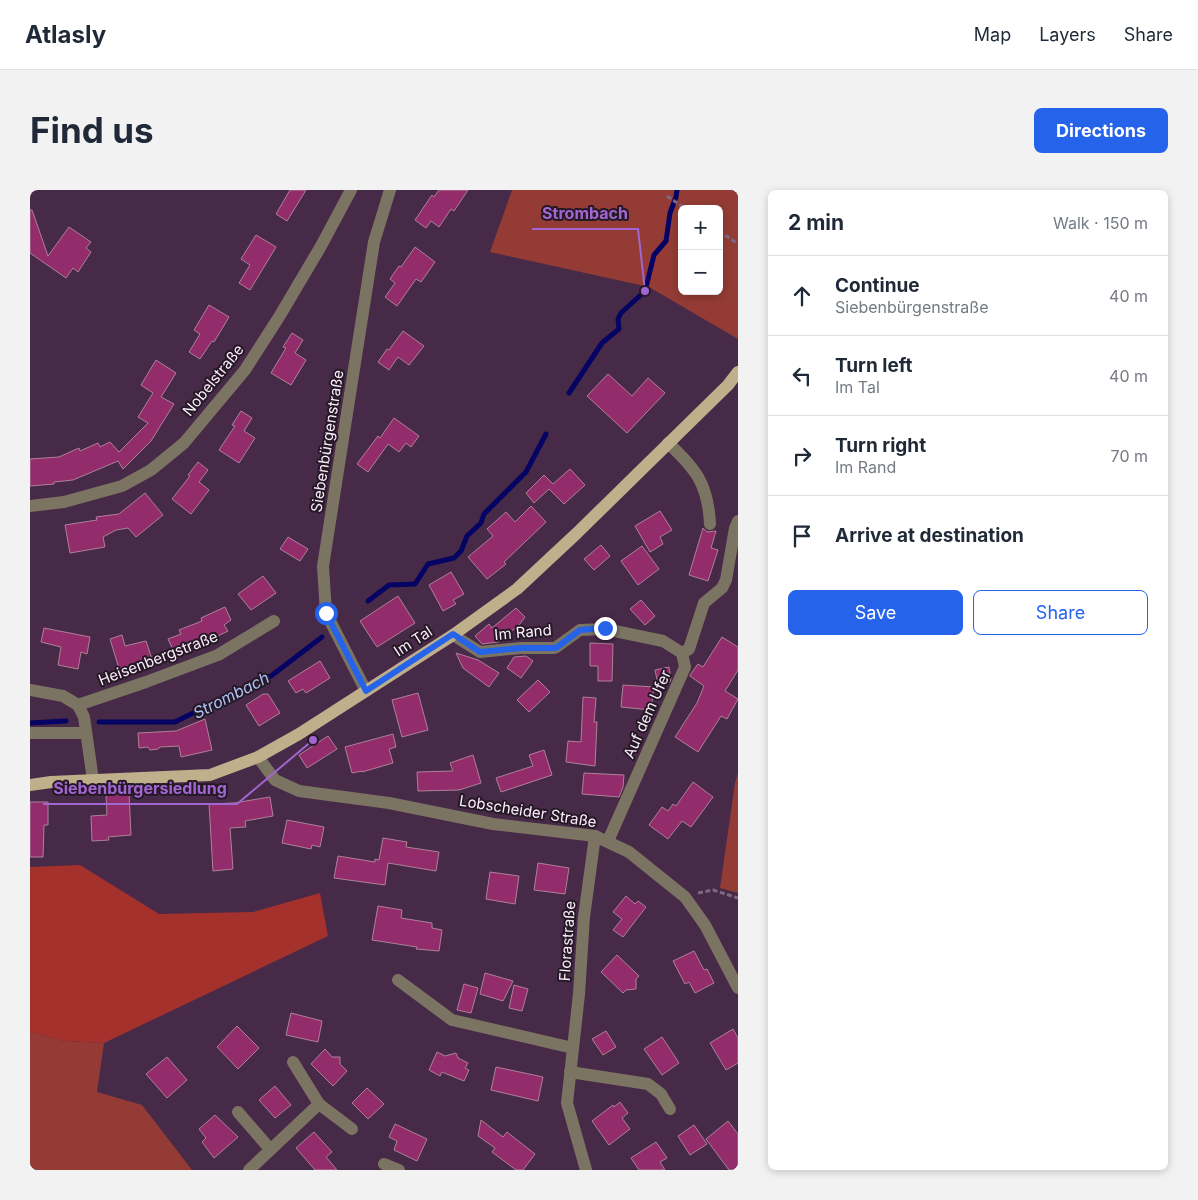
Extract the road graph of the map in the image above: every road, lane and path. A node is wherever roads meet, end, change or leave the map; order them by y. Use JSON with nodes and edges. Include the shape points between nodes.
{"nodes":[{"id":1,"x":351,"y":190,"type":"edge"},
{"id":2,"x":390,"y":190,"type":"edge"},
{"id":3,"x":667,"y":196,"type":"dead end"},
{"id":4,"x":680,"y":205,"type":"edge"},
{"id":5,"x":723,"y":234,"type":"edge"},
{"id":6,"x":738,"y":244,"type":"edge"},
{"id":7,"x":738,"y":372,"type":"edge"},
{"id":8,"x":668,"y":443,"type":"junction"},
{"id":9,"x":30,"y":506,"type":"edge"},
{"id":10,"x":738,"y":521,"type":"edge"},
{"id":11,"x":710,"y":524,"type":"dead end"},
{"id":12,"x":274,"y":621,"type":"dead end"},
{"id":13,"x":453,"y":634,"type":"junction"},
{"id":14,"x":682,"y":653,"type":"junction"},
{"id":15,"x":30,"y":690,"type":"edge"},
{"id":16,"x":366,"y":691,"type":"junction"},
{"id":17,"x":78,"y":705,"type":"junction"},
{"id":18,"x":30,"y":733,"type":"edge"},
{"id":19,"x":86,"y":733,"type":"junction"},
{"id":20,"x":258,"y":757,"type":"junction"},
{"id":21,"x":93,"y":780,"type":"junction"},
{"id":22,"x":30,"y":785,"type":"edge"},
{"id":23,"x":596,"y":836,"type":"junction"},
{"id":24,"x":608,"y":841,"type":"junction"},
{"id":25,"x":684,"y":897,"type":"junction"},
{"id":26,"x":738,"y":898,"type":"edge"},
{"id":27,"x":398,"y":980,"type":"dead end"},
{"id":28,"x":738,"y":988,"type":"edge"},
{"id":29,"x":573,"y":1048,"type":"junction"},
{"id":30,"x":293,"y":1062,"type":"dead end"},
{"id":31,"x":570,"y":1072,"type":"junction"},
{"id":32,"x":319,"y":1104,"type":"junction"},
{"id":33,"x":670,"y":1109,"type":"dead end"},
{"id":34,"x":238,"y":1112,"type":"dead end"},
{"id":35,"x":352,"y":1129,"type":"dead end"},
{"id":36,"x":270,"y":1149,"type":"junction"},
{"id":37,"x":384,"y":1164,"type":"dead end"},
{"id":38,"x":248,"y":1170,"type":"edge"},
{"id":39,"x":399,"y":1170,"type":"edge"},
{"id":40,"x":586,"y":1170,"type":"edge"}],
"edges":[{"from":1,"to":9,"type":"street","name":"Nobelstraße","via":[[322,246],[250,362],[184,442],[151,470],[122,486],[64,502]]},
{"from":2,"to":16,"type":"street","name":"Siebenbürgenstraße","via":[[374,242],[323,566],[326,613]]},
{"from":3,"to":4,"type":"path"},
{"from":5,"to":6,"type":"path"},
{"from":7,"to":8,"type":"main road","name":"Im Tal"},
{"from":8,"to":11,"type":"street","via":[[700,478],[707,497]]},
{"from":8,"to":13,"type":"main road","name":"Im Tal","via":[[518,589]]},
{"from":10,"to":14,"type":"street","name":"Auf dem Ufer","via":[[726,580],[722,588],[704,603],[689,649]]},
{"from":12,"to":17,"type":"street","name":"Heisenbergstraße","via":[[218,655]]},
{"from":13,"to":14,"type":"street","name":"Im Rand","via":[[480,652],[556,648],[580,630],[605,628],[662,642]]},
{"from":13,"to":16,"type":"main road","name":"Im Tal"},
{"from":14,"to":24,"type":"street","name":"Auf dem Ufer","via":[[685,667]]},
{"from":15,"to":17,"type":"street","via":[[64,696]]},
{"from":16,"to":20,"type":"main road","name":"Im Tal"},
{"from":17,"to":19,"type":"street"},
{"from":18,"to":19,"type":"street"},
{"from":19,"to":21,"type":"street"},
{"from":20,"to":21,"type":"main road","name":"Im Tal","via":[[210,775]]},
{"from":20,"to":23,"type":"street","name":"Lobscheider Straße","via":[[275,780],[299,791],[389,803],[492,824]]},
{"from":21,"to":22,"type":"main road","name":"Im Tal"},
{"from":23,"to":24,"type":"street","name":"Lobscheider Straße"},
{"from":23,"to":29,"type":"street","name":"Florastraße","via":[[584,917]]},
{"from":24,"to":25,"type":"street","name":"Lobscheider Straße","via":[[629,852]]},
{"from":25,"to":26,"type":"path","via":[[713,890]]},
{"from":25,"to":28,"type":"street","name":"Lobscheider Straße","via":[[705,925]]},
{"from":27,"to":29,"type":"street","via":[[452,1020]]},
{"from":29,"to":31,"type":"street","name":"Florastraße"},
{"from":30,"to":32,"type":"street"},
{"from":31,"to":33,"type":"street","via":[[648,1084],[661,1094]]},
{"from":31,"to":40,"type":"street","name":"Florastraße","via":[[567,1103]]},
{"from":32,"to":35,"type":"street"},
{"from":32,"to":36,"type":"street"},
{"from":34,"to":36,"type":"street"},
{"from":36,"to":38,"type":"street"},
{"from":37,"to":39,"type":"street"}]}
